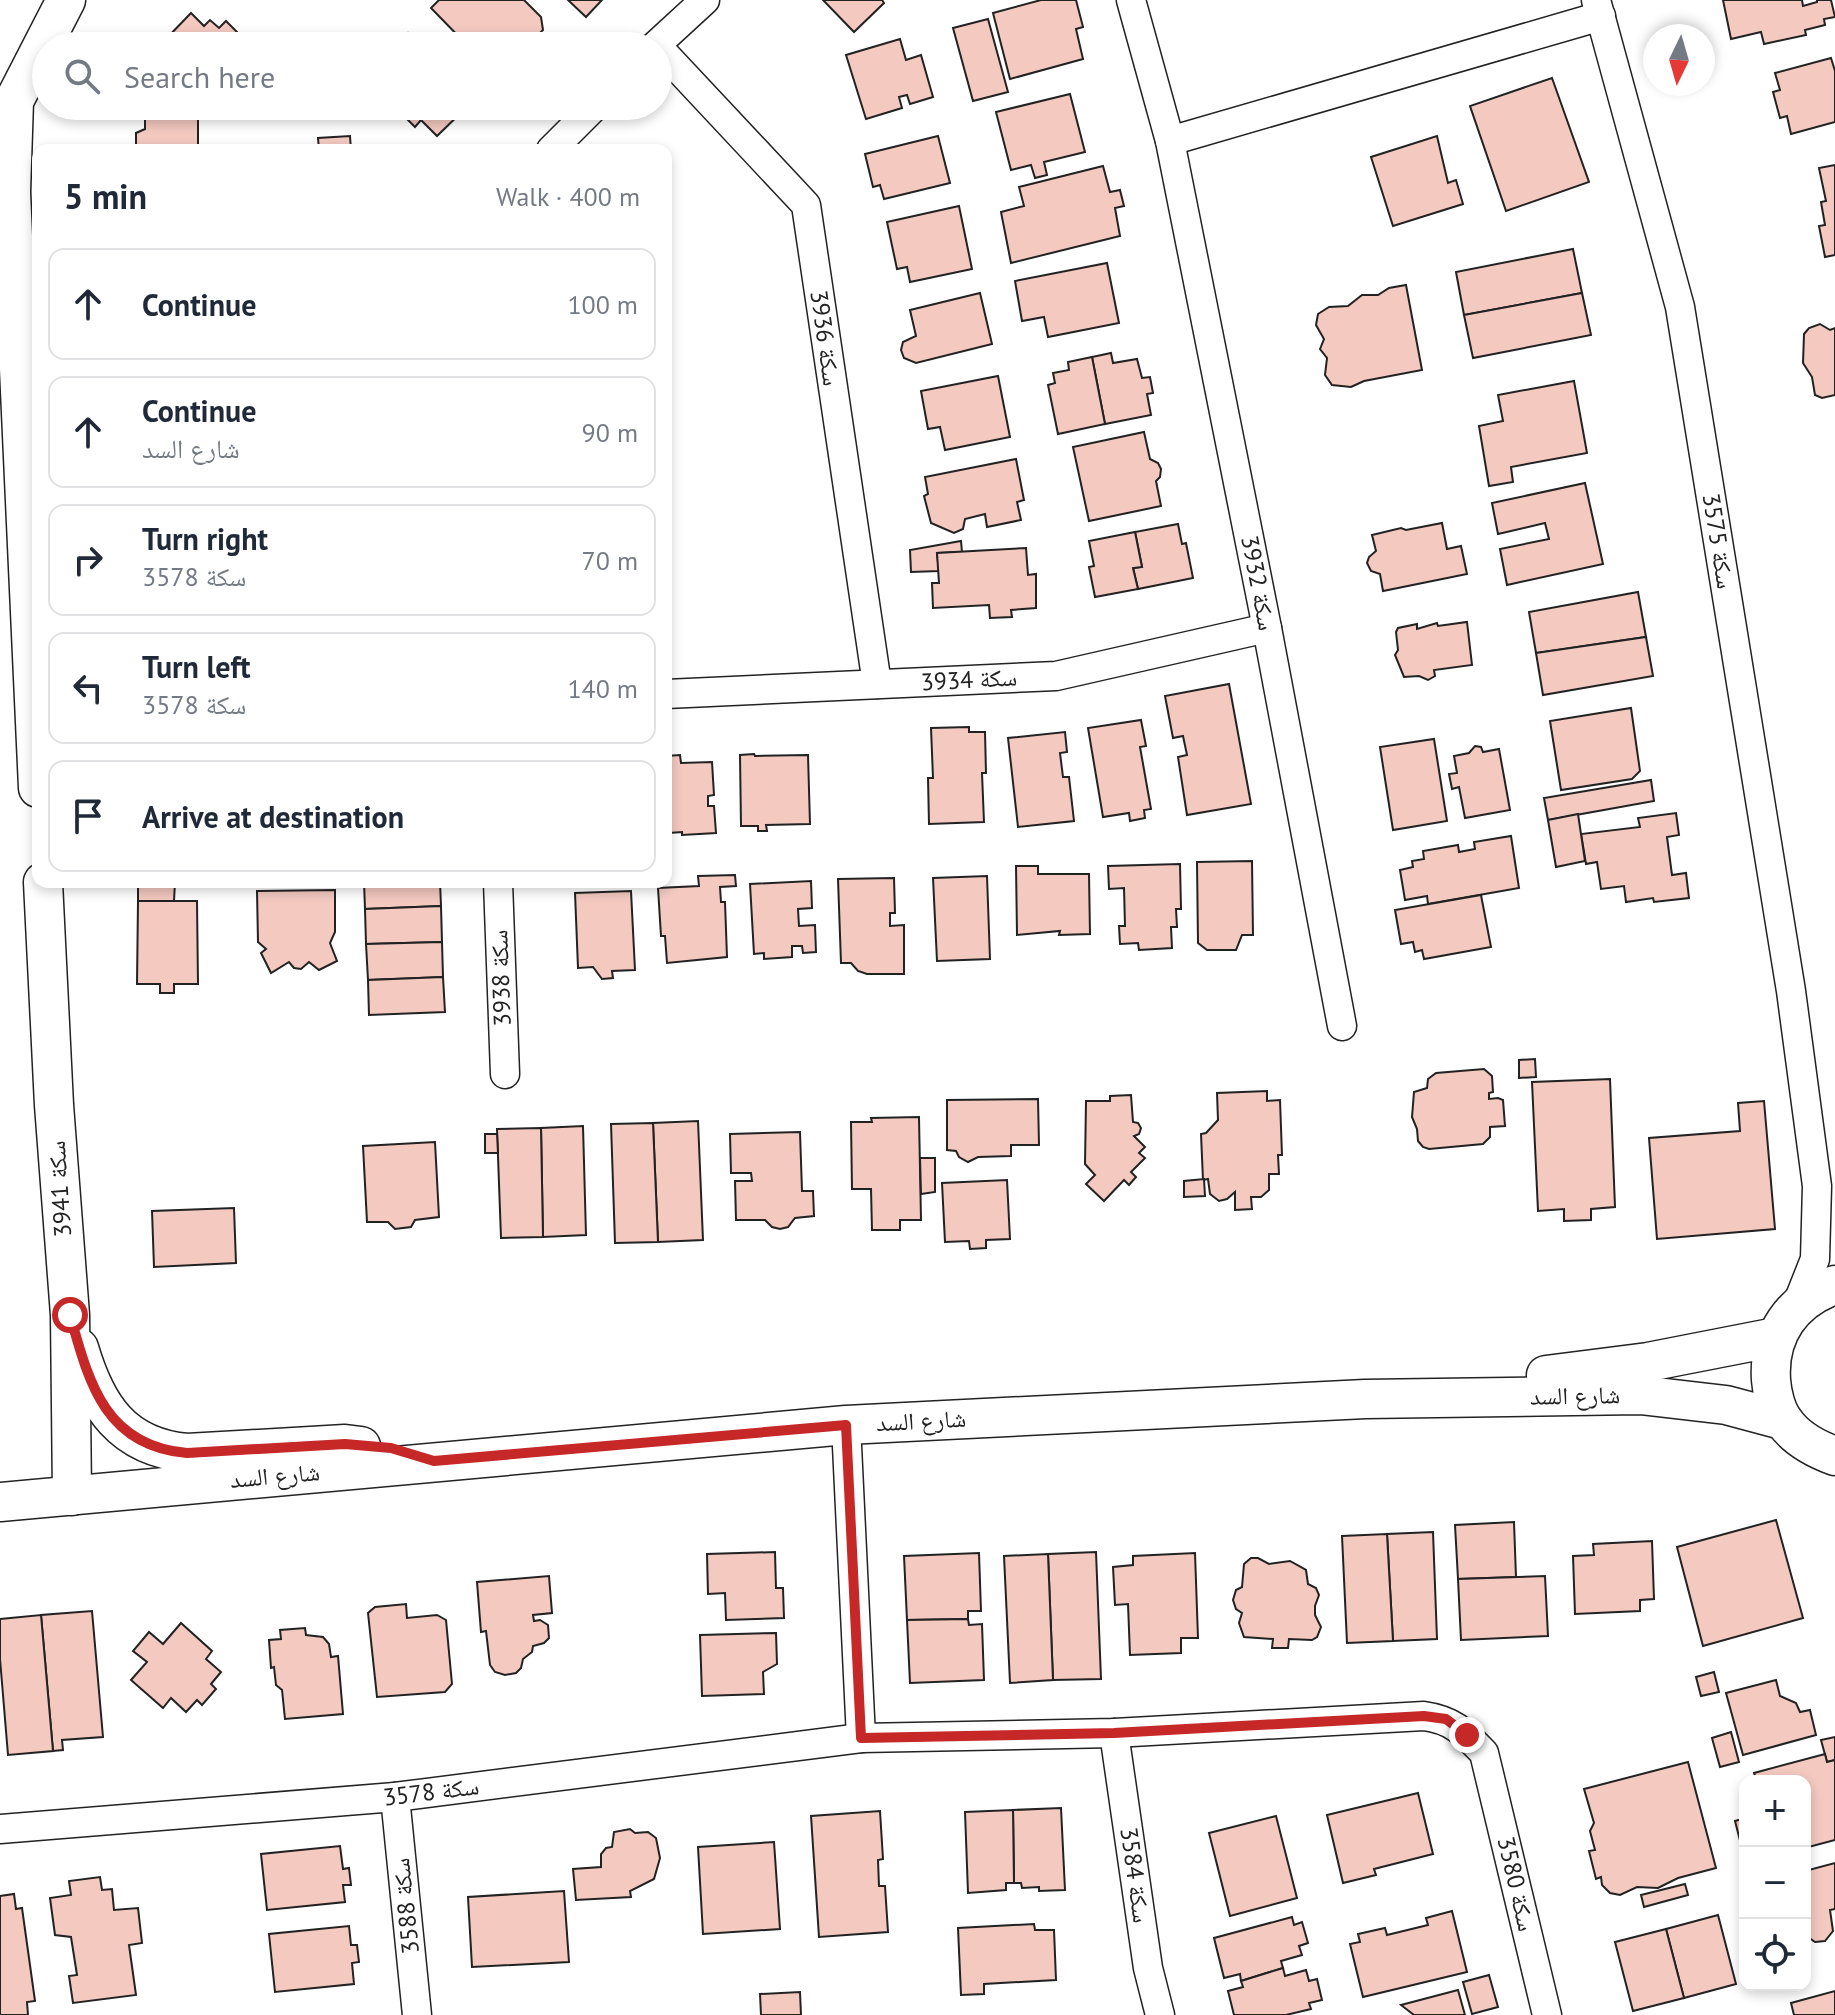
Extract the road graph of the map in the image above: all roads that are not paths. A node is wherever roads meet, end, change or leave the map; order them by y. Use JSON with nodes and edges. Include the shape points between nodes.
{"nodes":[{"id":1,"x":66,"y":0,"type":"edge"},
{"id":2,"x":705,"y":0,"type":"edge"},
{"id":3,"x":1131,"y":0,"type":"edge"},
{"id":4,"x":1598,"y":8,"type":"edge"},
{"id":5,"x":50,"y":32,"type":"edge"},
{"id":6,"x":671,"y":32,"type":"edge"},
{"id":7,"x":672,"y":63,"type":"edge"},
{"id":8,"x":32,"y":66,"type":"edge"},
{"id":9,"x":581,"y":120,"type":"edge"},
{"id":10,"x":1170,"y":141,"type":"junction"},
{"id":11,"x":557,"y":144,"type":"edge"},
{"id":12,"x":6,"y":192,"type":"edge"},
{"id":13,"x":1267,"y":628,"type":"junction"},
{"id":14,"x":32,"y":676,"type":"edge"},
{"id":15,"x":877,"y":684,"type":"junction"},
{"id":16,"x":672,"y":694,"type":"edge"},
{"id":17,"x":43,"y":888,"type":"edge"},
{"id":18,"x":498,"y":888,"type":"edge"},
{"id":19,"x":1342,"y":1026,"type":"dead end"},
{"id":20,"x":505,"y":1074,"type":"dead end"},
{"id":21,"x":1806,"y":1089,"type":"junction"},
{"id":22,"x":1835,"y":1176,"type":"edge"},
{"id":23,"x":1835,"y":1285,"type":"edge"},
{"id":24,"x":70,"y":1315,"type":"junction"},
{"id":25,"x":1786,"y":1322,"type":"junction"},
{"id":26,"x":1365,"y":1399,"type":"junction"},
{"id":27,"x":1782,"y":1420,"type":"junction"},
{"id":28,"x":846,"y":1425,"type":"junction"},
{"id":29,"x":1829,"y":1456,"type":"edge"},
{"id":30,"x":434,"y":1461,"type":"junction"},
{"id":31,"x":72,"y":1496,"type":"junction"},
{"id":32,"x":0,"y":1502,"type":"edge"},
{"id":33,"x":1114,"y":1733,"type":"junction"},
{"id":34,"x":861,"y":1738,"type":"junction"},
{"id":35,"x":1484,"y":1753,"type":"joint"},
{"id":36,"x":395,"y":1797,"type":"junction"},
{"id":37,"x":0,"y":1829,"type":"edge"},
{"id":38,"x":417,"y":2015,"type":"edge"},
{"id":39,"x":1160,"y":2015,"type":"edge"},
{"id":40,"x":1547,"y":2015,"type":"edge"}],
"edges":[{"from":1,"to":5,"type":"street"},
{"from":2,"to":6,"type":"street"},
{"from":3,"to":10,"type":"street","name":"سكة 3932"},
{"from":4,"to":10,"type":"street"},
{"from":4,"to":21,"type":"street","name":"سكة 3575","via":[[1680,307]]},
{"from":7,"to":15,"type":"street","name":"سكة 3936","via":[[806,205]]},
{"from":8,"to":12,"type":"street","via":[[14,101]]},
{"from":9,"to":11,"type":"street"},
{"from":10,"to":13,"type":"street","name":"سكة 3932"},
{"from":12,"to":14,"type":"street"},
{"from":13,"to":15,"type":"street","name":"سكة 3934","via":[[1056,676]]},
{"from":13,"to":19,"type":"street","name":"سكة 3932"},
{"from":15,"to":16,"type":"street","name":"سكة 3934"},
{"from":17,"to":24,"type":"street","name":"سكة 3941"},
{"from":18,"to":20,"type":"street","name":"سكة 3938"},
{"from":21,"to":22,"type":"street","name":"سكة 3575"},
{"from":21,"to":25,"type":"street","name":"سكة 3575","via":[[1817,1186],[1815,1259]]},
{"from":23,"to":25,"type":"street","name":"شارع السد","via":[[1817,1292]]},
{"from":24,"to":30,"type":"street","via":[[93,1387],[109,1414],[142,1443],[187,1453],[345,1444],[391,1448]]},
{"from":24,"to":31,"type":"street","name":"سكة 3941"},
{"from":25,"to":26,"type":"street","name":"شارع السد","via":[[1648,1362]]},
{"from":25,"to":27,"type":"street","via":[[1770,1363],[1771,1391]]},
{"from":26,"to":27,"type":"street","name":"شارع السد","via":[[1640,1395],[1726,1405]]},
{"from":26,"to":28,"type":"street","name":"شارع السد"},
{"from":27,"to":29,"type":"street"},
{"from":28,"to":30,"type":"street","name":"شارع السد"},
{"from":28,"to":34,"type":"street"},
{"from":30,"to":31,"type":"street","name":"شارع السد"},
{"from":31,"to":32,"type":"street","name":"شارع السد"},
{"from":33,"to":34,"type":"street","name":"سكة 3578"},
{"from":33,"to":35,"type":"street","name":"سكة 3578","via":[[1424,1716],[1446,1719]]},
{"from":33,"to":39,"type":"street","name":"سكة 3584","via":[[1148,1968]]},
{"from":34,"to":36,"type":"street","name":"سكة 3578"},
{"from":35,"to":40,"type":"street","name":"سكة 3580"},
{"from":36,"to":37,"type":"street","name":"سكة 3578"},
{"from":36,"to":38,"type":"street","name":"سكة 3588"}]}
